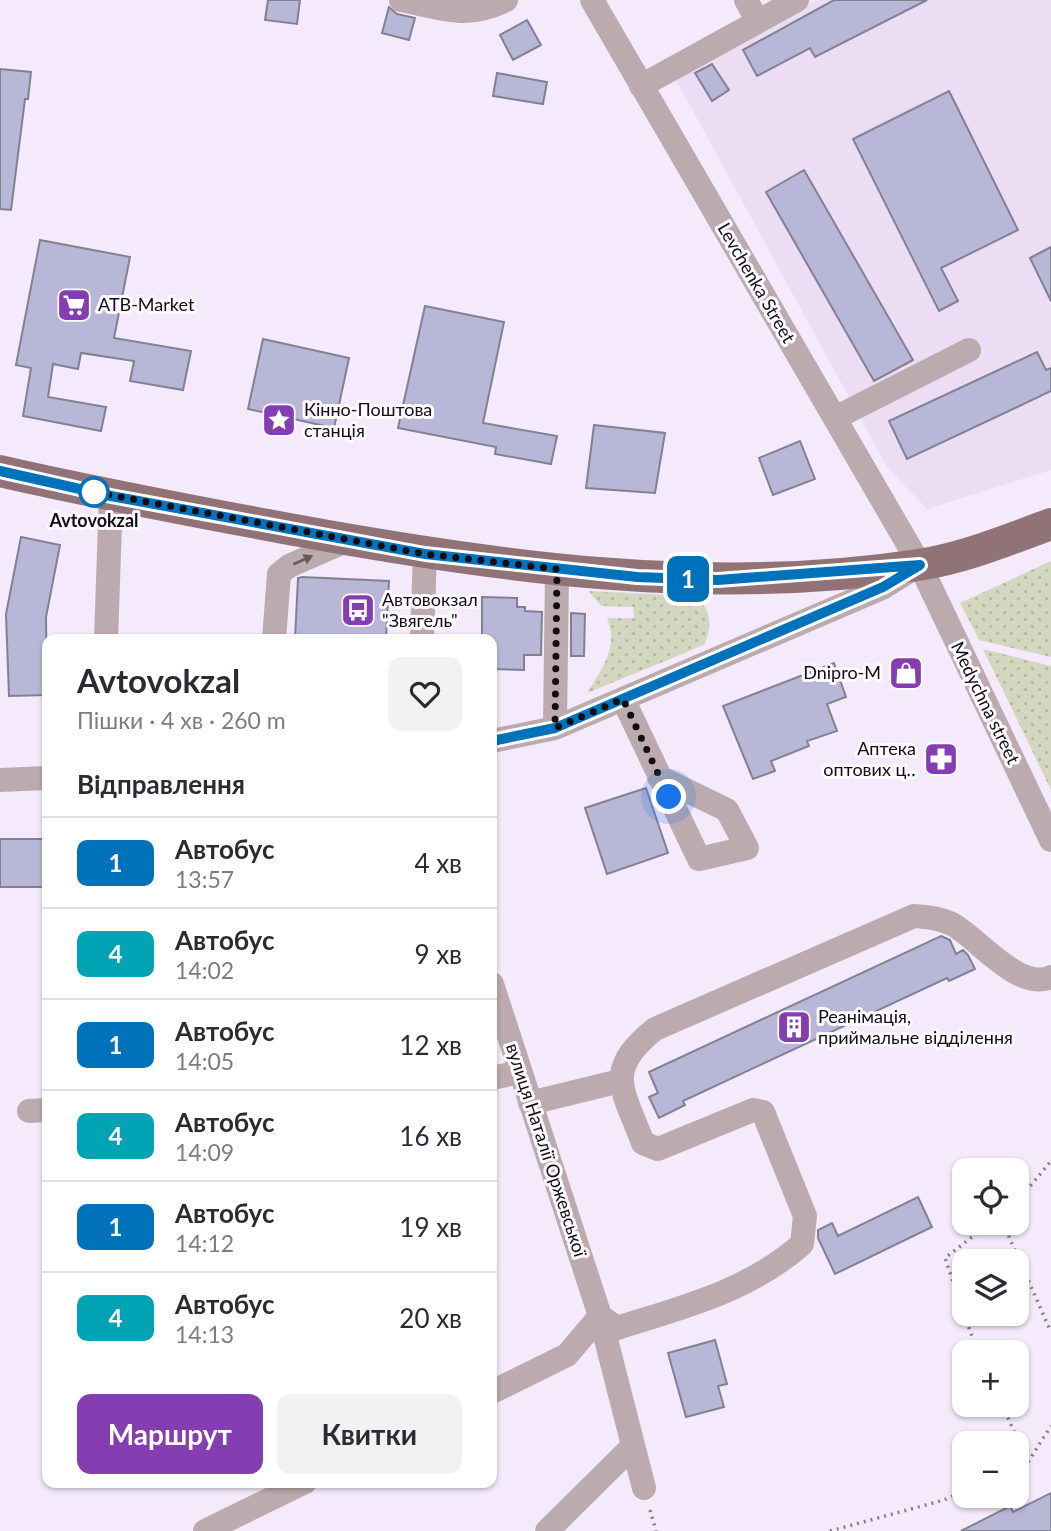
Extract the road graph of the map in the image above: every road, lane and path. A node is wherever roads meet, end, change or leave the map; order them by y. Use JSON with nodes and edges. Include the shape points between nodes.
{"nodes":[{"id":1,"x":401,"y":0,"type":"edge"},
{"id":2,"x":506,"y":0,"type":"edge"},
{"id":3,"x":592,"y":0,"type":"edge"},
{"id":4,"x":797,"y":0,"type":"edge"},
{"id":5,"x":751,"y":10,"type":"edge"},
{"id":6,"x":641,"y":86,"type":"junction"},
{"id":7,"x":969,"y":350,"type":"dead end"},
{"id":8,"x":835,"y":418,"type":"junction"},
{"id":9,"x":0,"y":471,"type":"edge"},
{"id":10,"x":111,"y":496,"type":"junction"},
{"id":11,"x":1051,"y":524,"type":"edge"},
{"id":12,"x":348,"y":540,"type":"junction"},
{"id":13,"x":425,"y":554,"type":"junction"},
{"id":14,"x":920,"y":565,"type":"junction"},
{"id":15,"x":557,"y":569,"type":"junction"},
{"id":16,"x":106,"y":634,"type":"edge"},
{"id":17,"x":274,"y":634,"type":"edge"},
{"id":18,"x":422,"y":634,"type":"edge"},
{"id":19,"x":623,"y":699,"type":"junction"},
{"id":20,"x":555,"y":728,"type":"junction"},
{"id":21,"x":497,"y":740,"type":"edge"},
{"id":22,"x":659,"y":776,"type":"dead end"},
{"id":23,"x":42,"y":778,"type":"edge"},
{"id":24,"x":0,"y":780,"type":"edge"},
{"id":25,"x":1051,"y":840,"type":"edge"},
{"id":26,"x":1051,"y":977,"type":"edge"},
{"id":27,"x":497,"y":1000,"type":"edge"},
{"id":28,"x":520,"y":1072,"type":"junction"},
{"id":29,"x":497,"y":1077,"type":"edge"},
{"id":30,"x":620,"y":1082,"type":"junction"},
{"id":31,"x":530,"y":1103,"type":"junction"},
{"id":32,"x":1051,"y":1161,"type":"edge"},
{"id":33,"x":1029,"y":1188,"type":"edge"},
{"id":34,"x":975,"y":1235,"type":"edge"},
{"id":35,"x":1008,"y":1235,"type":"edge"},
{"id":36,"x":957,"y":1249,"type":"edge"},
{"id":37,"x":952,"y":1253,"type":"edge"},
{"id":38,"x":952,"y":1279,"type":"edge"},
{"id":39,"x":600,"y":1316,"type":"junction"},
{"id":40,"x":1051,"y":1332,"type":"edge"},
{"id":41,"x":497,"y":1390,"type":"edge"},
{"id":42,"x":1051,"y":1426,"type":"edge"},
{"id":43,"x":632,"y":1447,"type":"junction"},
{"id":44,"x":1029,"y":1460,"type":"edge"},
{"id":45,"x":293,"y":1488,"type":"edge"},
{"id":46,"x":644,"y":1488,"type":"dead end"},
{"id":47,"x":952,"y":1496,"type":"edge"},
{"id":48,"x":205,"y":1531,"type":"edge"},
{"id":49,"x":547,"y":1531,"type":"edge"},
{"id":50,"x":830,"y":1531,"type":"edge"}],
"edges":[{"from":1,"to":2,"type":"street","via":[[467,13]]},
{"from":3,"to":6,"type":"street","name":"Levchenka Street"},
{"from":4,"to":5,"type":"street"},
{"from":5,"to":6,"type":"street"},
{"from":6,"to":8,"type":"street","name":"Levchenka Street"},
{"from":7,"to":8,"type":"street"},
{"from":8,"to":14,"type":"street","name":"Levchenka Street"},
{"from":9,"to":10,"type":"main road"},
{"from":10,"to":12,"type":"main road"},
{"from":10,"to":16,"type":"street"},
{"from":11,"to":14,"type":"main road","via":[[967,555]]},
{"from":12,"to":13,"type":"main road"},
{"from":17,"to":12,"type":"street","one_way":true,"via":[[279,574]]},
{"from":13,"to":15,"type":"main road"},
{"from":13,"to":18,"type":"street"},
{"from":14,"to":15,"type":"main road","via":[[718,580]]},
{"from":14,"to":19,"type":"street","via":[[883,587]]},
{"from":14,"to":25,"type":"street","name":"Medychna street"},
{"from":15,"to":20,"type":"street"},
{"from":19,"to":20,"type":"street"},
{"from":19,"to":22,"type":"street"},
{"from":20,"to":21,"type":"street"},
{"from":23,"to":24,"type":"street"},
{"from":26,"to":30,"type":"street","via":[[1026,978],[954,926],[914,916],[654,1029],[620,1069]]},
{"from":27,"to":28,"type":"street","name":"вулиця Наталії Оржевської"},
{"from":28,"to":29,"type":"street"},
{"from":28,"to":31,"type":"street","name":"вулиця Наталії Оржевської"},
{"from":30,"to":31,"type":"street"},
{"from":30,"to":39,"type":"street","via":[[643,1143],[658,1149],[753,1110],[763,1112],[805,1216],[802,1244],[782,1262],[722,1296],[617,1328]]},
{"from":31,"to":39,"type":"street","name":"вулиця Наталії Оржевської"},
{"from":32,"to":33,"type":"path"},
{"from":34,"to":36,"type":"path"},
{"from":35,"to":40,"type":"path"},
{"from":37,"to":38,"type":"path","via":[[945,1258]]},
{"from":39,"to":41,"type":"street","via":[[567,1355]]},
{"from":39,"to":43,"type":"street","name":"вулиця Наталії Оржевської"},
{"from":42,"to":44,"type":"path"},
{"from":43,"to":46,"type":"street","name":"вулиця Наталії Оржевської"},
{"from":43,"to":49,"type":"street"},
{"from":45,"to":48,"type":"street"},
{"from":47,"to":50,"type":"path"}]}
